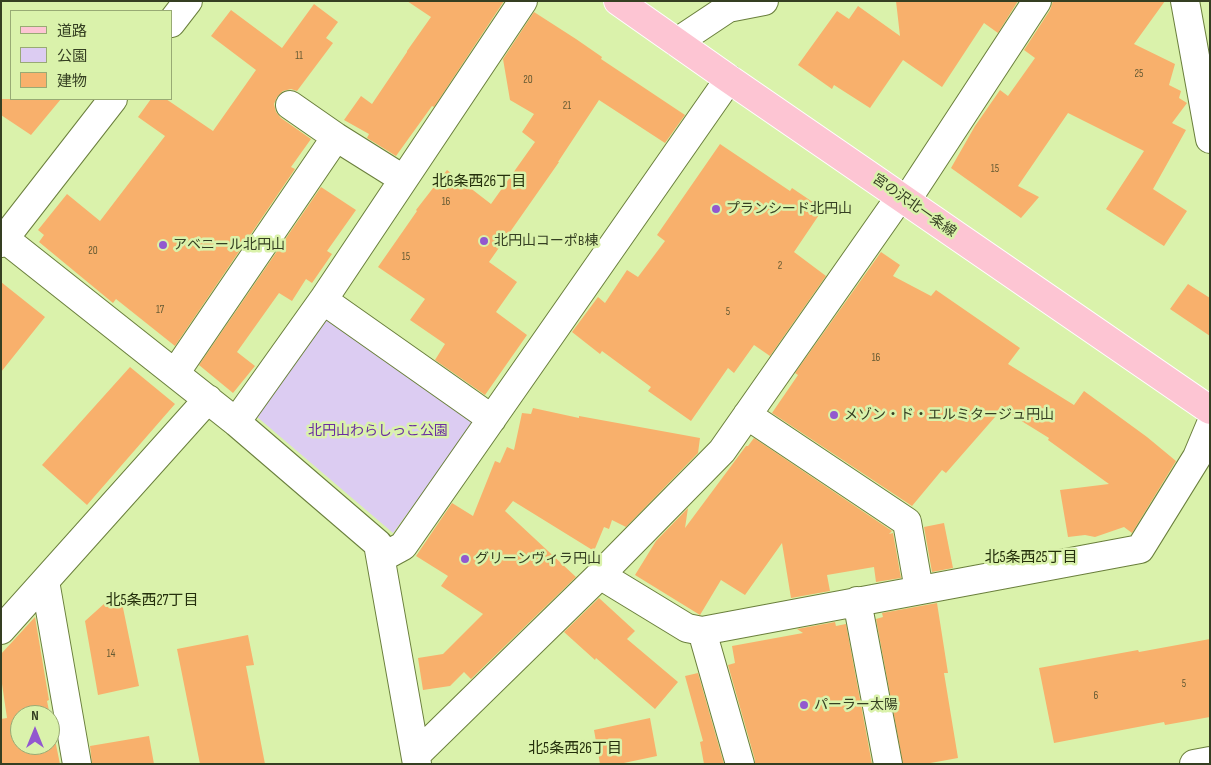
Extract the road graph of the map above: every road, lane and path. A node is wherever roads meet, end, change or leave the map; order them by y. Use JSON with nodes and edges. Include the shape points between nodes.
{"nodes":[{"id":1,"x":188,"y":1,"type":"edge"},
{"id":2,"x":523,"y":1,"type":"edge"},
{"id":3,"x":618,"y":1,"type":"edge"},
{"id":4,"x":764,"y":1,"type":"edge"},
{"id":5,"x":1037,"y":1,"type":"edge"},
{"id":6,"x":1184,"y":1,"type":"edge"},
{"id":7,"x":172,"y":22,"type":"edge"},
{"id":8,"x":677,"y":42,"type":"junction"},
{"id":9,"x":729,"y":79,"type":"junction"},
{"id":10,"x":112,"y":100,"type":"edge"},
{"id":11,"x":290,"y":104,"type":"dead end"},
{"id":12,"x":336,"y":137,"type":"junction"},
{"id":13,"x":1210,"y":139,"type":"edge"},
{"id":14,"x":403,"y":179,"type":"junction"},
{"id":15,"x":903,"y":199,"type":"junction"},
{"id":16,"x":3,"y":241,"type":"edge"},
{"id":17,"x":323,"y":300,"type":"junction"},
{"id":18,"x":176,"y":374,"type":"junction"},
{"id":19,"x":208,"y":399,"type":"junction"},
{"id":20,"x":1210,"y":410,"type":"edge"},
{"id":21,"x":747,"y":415,"type":"junction"},
{"id":22,"x":492,"y":419,"type":"junction"},
{"id":23,"x":236,"y":422,"type":"junction"},
{"id":24,"x":1210,"y":426,"type":"edge"},
{"id":25,"x":381,"y":558,"type":"junction"},
{"id":26,"x":600,"y":575,"type":"junction"},
{"id":27,"x":45,"y":581,"type":"junction"},
{"id":28,"x":919,"y":590,"type":"junction"},
{"id":29,"x":857,"y":602,"type":"junction"},
{"id":30,"x":1,"y":630,"type":"edge"},
{"id":31,"x":702,"y":631,"type":"junction"},
{"id":32,"x":417,"y":759,"type":"edge"},
{"id":33,"x":1210,"y":761,"type":"edge"},
{"id":34,"x":77,"y":764,"type":"edge"},
{"id":35,"x":740,"y":764,"type":"edge"},
{"id":36,"x":888,"y":764,"type":"edge"},
{"id":37,"x":1194,"y":764,"type":"edge"}],
"edges":[{"from":1,"to":7,"type":"street"},
{"from":2,"to":14,"type":"street"},
{"from":3,"to":8,"type":"main road","name":"宮の沢北一条線"},
{"from":4,"to":8,"type":"street","via":[[728,8]]},
{"from":5,"to":15,"type":"street"},
{"from":6,"to":13,"type":"street"},
{"from":8,"to":9,"type":"main road","name":"宮の沢北一条線"},
{"from":9,"to":15,"type":"main road","name":"宮の沢北一条線"},
{"from":9,"to":22,"type":"street"},
{"from":10,"to":16,"type":"street"},
{"from":11,"to":12,"type":"street"},
{"from":12,"to":14,"type":"street"},
{"from":12,"to":18,"type":"street"},
{"from":14,"to":17,"type":"street"},
{"from":15,"to":20,"type":"main road","name":"宮の沢北一条線"},
{"from":15,"to":21,"type":"street"},
{"from":16,"to":18,"type":"street"},
{"from":17,"to":22,"type":"street"},
{"from":17,"to":23,"type":"street"},
{"from":18,"to":19,"type":"street"},
{"from":19,"to":23,"type":"street"},
{"from":19,"to":27,"type":"street"},
{"from":21,"to":26,"type":"street","via":[[722,451]]},
{"from":21,"to":28,"type":"street","via":[[907,522]]},
{"from":22,"to":25,"type":"street","via":[[403,546]]},
{"from":23,"to":25,"type":"street","via":[[378,544]]},
{"from":24,"to":28,"type":"street","via":[[1197,457],[1140,549]]},
{"from":25,"to":32,"type":"street"},
{"from":26,"to":31,"type":"street","via":[[687,628]]},
{"from":26,"to":32,"type":"street"},
{"from":27,"to":30,"type":"street"},
{"from":27,"to":34,"type":"street"},
{"from":28,"to":29,"type":"street"},
{"from":29,"to":31,"type":"street"},
{"from":29,"to":36,"type":"street"},
{"from":31,"to":35,"type":"street"},
{"from":33,"to":37,"type":"street"}]}
